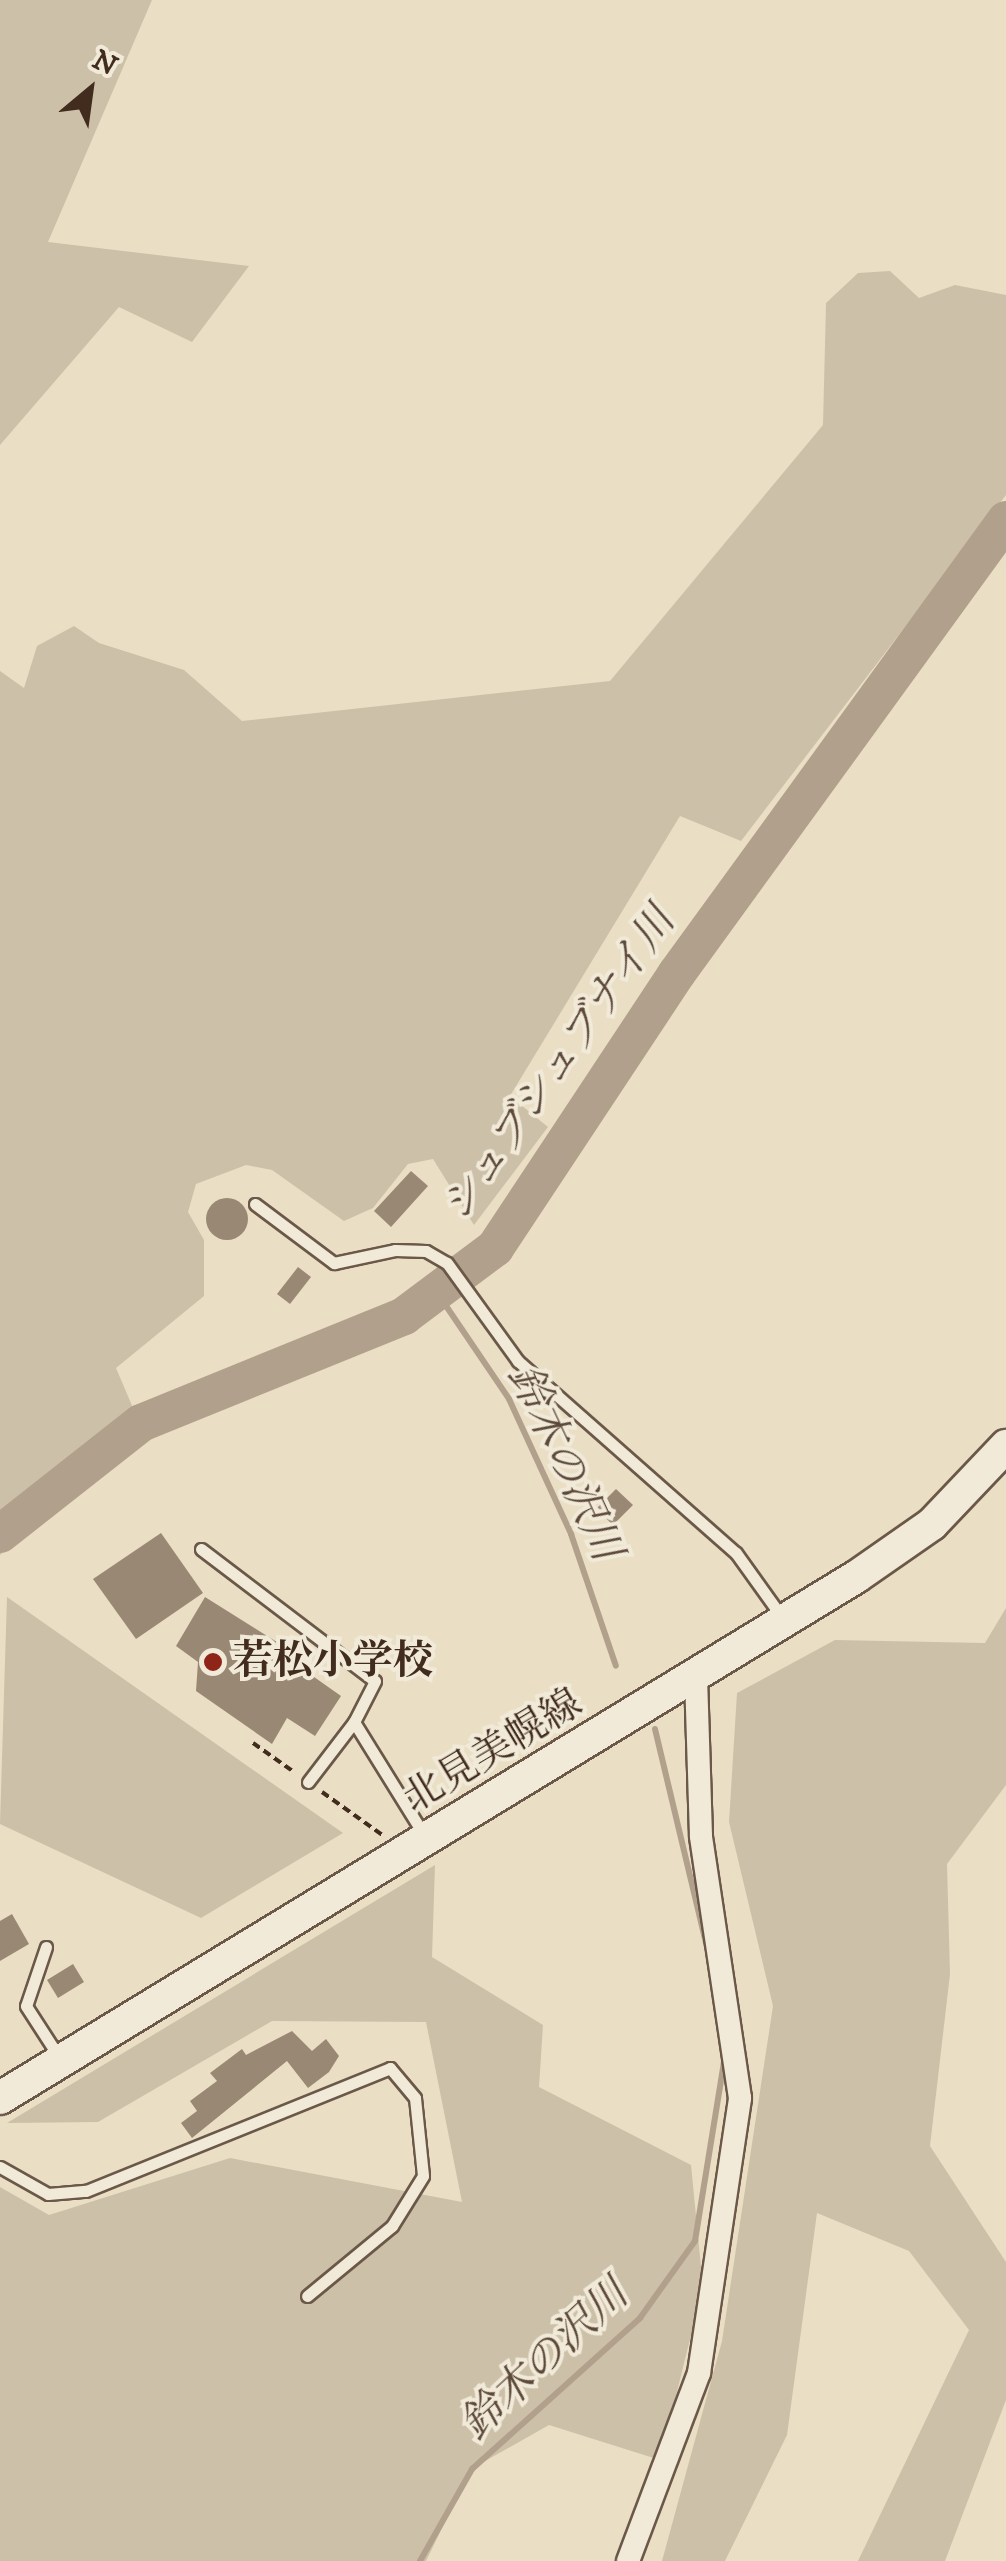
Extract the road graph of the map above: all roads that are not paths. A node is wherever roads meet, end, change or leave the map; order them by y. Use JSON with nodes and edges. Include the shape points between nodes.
{"nodes":[{"id":1,"x":256,"y":1204,"type":"dead end"},
{"id":2,"x":1006,"y":1446,"type":"edge"},
{"id":3,"x":201,"y":1549,"type":"dead end"},
{"id":4,"x":786,"y":1622,"type":"junction"},
{"id":5,"x":696,"y":1681,"type":"junction"},
{"id":6,"x":354,"y":1722,"type":"junction"},
{"id":7,"x":308,"y":1782,"type":"road end"},
{"id":8,"x":418,"y":1848,"type":"junction"},
{"id":9,"x":46,"y":1948,"type":"dead end"},
{"id":10,"x":62,"y":2060,"type":"junction"},
{"id":11,"x":0,"y":2098,"type":"edge"},
{"id":12,"x":0,"y":2167,"type":"edge"},
{"id":13,"x":307,"y":2296,"type":"dead end"},
{"id":14,"x":628,"y":2561,"type":"edge"}],
"edges":[{"from":1,"to":4,"type":"lane","via":[[334,1264],[396,1250],[426,1251],[446,1263],[518,1361],[736,1553]]},
{"from":2,"to":4,"type":"main road","name":"北見美幌線","via":[[932,1524]]},
{"from":3,"to":6,"type":"lane","via":[[374,1681]]},
{"from":4,"to":5,"type":"main road","name":"北見美幌線"},
{"from":5,"to":8,"type":"main road","name":"北見美幌線"},
{"from":5,"to":14,"type":"street","via":[[701,1836],[740,2098],[698,2374]]},
{"from":6,"to":7,"type":"lane"},
{"from":6,"to":8,"type":"lane"},
{"from":8,"to":10,"type":"main road","name":"北見美幌線"},
{"from":9,"to":10,"type":"lane","via":[[26,2006]]},
{"from":10,"to":11,"type":"main road","name":"北見美幌線"},
{"from":12,"to":13,"type":"lane","via":[[48,2194],[86,2191],[390,2068],[415,2098],[422,2176],[392,2226]]}]}
